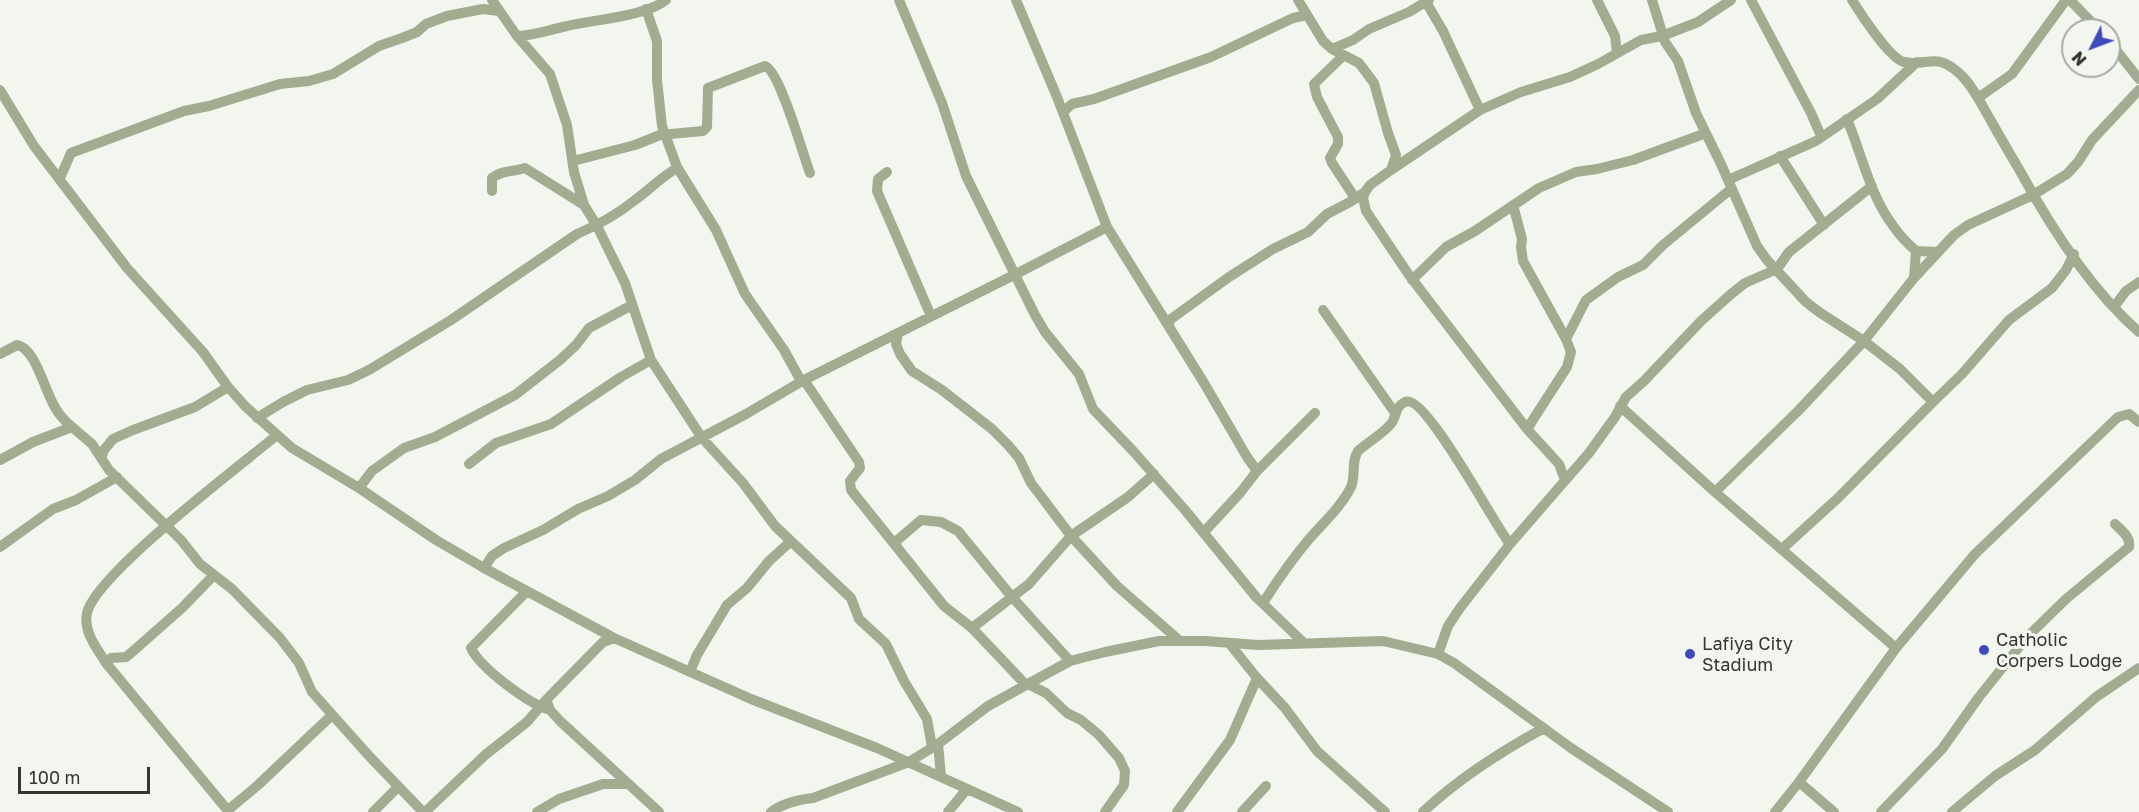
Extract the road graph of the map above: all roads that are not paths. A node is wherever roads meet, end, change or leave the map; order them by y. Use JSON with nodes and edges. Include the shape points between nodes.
{"nodes":[{"id":1,"x":492,"y":0,"type":"edge"},
{"id":2,"x":666,"y":0,"type":"edge"},
{"id":3,"x":899,"y":0,"type":"edge"},
{"id":4,"x":1016,"y":0,"type":"edge"},
{"id":5,"x":1597,"y":0,"type":"edge"},
{"id":6,"x":1652,"y":0,"type":"edge"},
{"id":7,"x":1731,"y":0,"type":"edge"},
{"id":8,"x":1751,"y":0,"type":"edge"},
{"id":9,"x":1851,"y":0,"type":"edge"},
{"id":10,"x":2068,"y":0,"type":"edge"},
{"id":11,"x":1428,"y":1,"type":"edge"},
{"id":12,"x":1299,"y":2,"type":"edge"},
{"id":13,"x":646,"y":9,"type":"junction"},
{"id":14,"x":499,"y":11,"type":"junction"},
{"id":15,"x":1307,"y":15,"type":"junction"},
{"id":16,"x":1293,"y":18,"type":"junction"},
{"id":17,"x":2087,"y":18,"type":"edge"},
{"id":18,"x":537,"y":35,"type":"junction"},
{"id":19,"x":517,"y":36,"type":"junction"},
{"id":20,"x":1662,"y":36,"type":"junction"},
{"id":21,"x":1353,"y":40,"type":"junction"},
{"id":22,"x":1332,"y":49,"type":"junction"},
{"id":23,"x":530,"y":51,"type":"junction"},
{"id":24,"x":1617,"y":53,"type":"junction"},
{"id":25,"x":1344,"y":55,"type":"junction"},
{"id":26,"x":2121,"y":56,"type":"edge"},
{"id":27,"x":1359,"y":63,"type":"junction"},
{"id":28,"x":1917,"y":63,"type":"junction"},
{"id":29,"x":2139,"y":79,"type":"edge"},
{"id":30,"x":0,"y":90,"type":"edge"},
{"id":31,"x":2139,"y":90,"type":"edge"},
{"id":32,"x":1978,"y":98,"type":"junction"},
{"id":33,"x":1480,"y":110,"type":"junction"},
{"id":34,"x":1063,"y":112,"type":"junction"},
{"id":35,"x":1847,"y":119,"type":"junction"},
{"id":36,"x":662,"y":133,"type":"junction"},
{"id":37,"x":1706,"y":133,"type":"junction"},
{"id":38,"x":1821,"y":136,"type":"junction"},
{"id":39,"x":1780,"y":156,"type":"junction"},
{"id":40,"x":1401,"y":158,"type":"junction"},
{"id":41,"x":573,"y":161,"type":"junction"},
{"id":42,"x":677,"y":168,"type":"junction"},
{"id":43,"x":888,"y":172,"type":"dead end"},
{"id":44,"x":810,"y":173,"type":"dead end"},
{"id":45,"x":60,"y":178,"type":"junction"},
{"id":46,"x":1730,"y":185,"type":"junction"},
{"id":47,"x":1872,"y":186,"type":"junction"},
{"id":48,"x":492,"y":191,"type":"dead end"},
{"id":49,"x":2033,"y":195,"type":"junction"},
{"id":50,"x":1356,"y":202,"type":"junction"},
{"id":51,"x":584,"y":205,"type":"junction"},
{"id":52,"x":1514,"y":205,"type":"junction"},
{"id":53,"x":1824,"y":225,"type":"junction"},
{"id":54,"x":597,"y":226,"type":"junction"},
{"id":55,"x":1107,"y":226,"type":"junction"},
{"id":56,"x":1916,"y":251,"type":"junction"},
{"id":57,"x":1938,"y":252,"type":"junction"},
{"id":58,"x":2074,"y":254,"type":"junction"},
{"id":59,"x":1777,"y":269,"type":"junction"},
{"id":60,"x":1014,"y":275,"type":"junction"},
{"id":61,"x":1914,"y":278,"type":"junction"},
{"id":62,"x":1412,"y":280,"type":"junction"},
{"id":63,"x":2139,"y":282,"type":"edge"},
{"id":64,"x":632,"y":304,"type":"junction"},
{"id":65,"x":2114,"y":307,"type":"junction"},
{"id":66,"x":1323,"y":310,"type":"dead end"},
{"id":67,"x":931,"y":316,"type":"junction"},
{"id":68,"x":1167,"y":320,"type":"junction"},
{"id":69,"x":2139,"y":332,"type":"edge"},
{"id":70,"x":894,"y":338,"type":"junction"},
{"id":71,"x":1566,"y":339,"type":"junction"},
{"id":72,"x":1864,"y":341,"type":"junction"},
{"id":73,"x":0,"y":354,"type":"edge"},
{"id":74,"x":651,"y":360,"type":"junction"},
{"id":75,"x":218,"y":373,"type":"junction"},
{"id":76,"x":802,"y":380,"type":"junction"},
{"id":77,"x":228,"y":387,"type":"junction"},
{"id":78,"x":212,"y":396,"type":"junction"},
{"id":79,"x":1933,"y":402,"type":"junction"},
{"id":80,"x":1620,"y":406,"type":"junction"},
{"id":81,"x":1315,"y":413,"type":"dead end"},
{"id":82,"x":1395,"y":413,"type":"junction"},
{"id":83,"x":256,"y":418,"type":"junction"},
{"id":84,"x":2139,"y":422,"type":"edge"},
{"id":85,"x":72,"y":427,"type":"junction"},
{"id":86,"x":1527,"y":429,"type":"junction"},
{"id":87,"x":277,"y":435,"type":"junction"},
{"id":88,"x":702,"y":438,"type":"junction"},
{"id":89,"x":109,"y":443,"type":"junction"},
{"id":90,"x":92,"y":444,"type":"junction"},
{"id":91,"x":101,"y":458,"type":"junction"},
{"id":92,"x":0,"y":460,"type":"edge"},
{"id":93,"x":469,"y":464,"type":"dead end"},
{"id":94,"x":1559,"y":464,"type":"junction"},
{"id":95,"x":1576,"y":467,"type":"junction"},
{"id":96,"x":1257,"y":471,"type":"junction"},
{"id":97,"x":1154,"y":474,"type":"junction"},
{"id":98,"x":117,"y":477,"type":"junction"},
{"id":99,"x":1565,"y":480,"type":"junction"},
{"id":100,"x":359,"y":488,"type":"junction"},
{"id":101,"x":1715,"y":492,"type":"junction"},
{"id":102,"x":2115,"y":524,"type":"dead end"},
{"id":103,"x":167,"y":526,"type":"junction"},
{"id":104,"x":1204,"y":532,"type":"junction"},
{"id":105,"x":1071,"y":536,"type":"junction"},
{"id":106,"x":790,"y":542,"type":"junction"},
{"id":107,"x":894,"y":543,"type":"junction"},
{"id":108,"x":1510,"y":544,"type":"junction"},
{"id":109,"x":0,"y":547,"type":"edge"},
{"id":110,"x":1782,"y":549,"type":"junction"},
{"id":111,"x":484,"y":568,"type":"junction"},
{"id":112,"x":214,"y":575,"type":"junction"},
{"id":113,"x":527,"y":591,"type":"junction"},
{"id":114,"x":1012,"y":597,"type":"junction"},
{"id":115,"x":1263,"y":603,"type":"junction"},
{"id":116,"x":972,"y":628,"type":"junction"},
{"id":117,"x":601,"y":629,"type":"junction"},
{"id":118,"x":614,"y":638,"type":"junction"},
{"id":119,"x":1180,"y":641,"type":"junction"},
{"id":120,"x":603,"y":642,"type":"junction"},
{"id":121,"x":1228,"y":643,"type":"junction"},
{"id":122,"x":1304,"y":643,"type":"junction"},
{"id":123,"x":1896,"y":648,"type":"junction"},
{"id":124,"x":1438,"y":654,"type":"junction"},
{"id":125,"x":111,"y":658,"type":"dead end"},
{"id":126,"x":1070,"y":662,"type":"junction"},
{"id":127,"x":2139,"y":668,"type":"edge"},
{"id":128,"x":690,"y":672,"type":"junction"},
{"id":129,"x":1044,"y":675,"type":"junction"},
{"id":130,"x":1257,"y":678,"type":"junction"},
{"id":131,"x":1027,"y":684,"type":"junction"},
{"id":132,"x":1046,"y":693,"type":"junction"},
{"id":133,"x":545,"y":706,"type":"junction"},
{"id":134,"x":332,"y":715,"type":"junction"},
{"id":135,"x":1544,"y":728,"type":"junction"},
{"id":136,"x":935,"y":746,"type":"junction"},
{"id":137,"x":909,"y":762,"type":"junction"},
{"id":138,"x":610,"y":767,"type":"junction"},
{"id":139,"x":941,"y":776,"type":"junction"},
{"id":140,"x":1799,"y":783,"type":"junction"},
{"id":141,"x":603,"y":784,"type":"junction"},
{"id":142,"x":628,"y":784,"type":"junction"},
{"id":143,"x":1266,"y":786,"type":"dead end"},
{"id":144,"x":398,"y":787,"type":"junction"},
{"id":145,"x":967,"y":789,"type":"junction"},
{"id":146,"x":806,"y":799,"type":"junction"},
{"id":147,"x":229,"y":811,"type":"edge"},
{"id":148,"x":373,"y":812,"type":"edge"},
{"id":149,"x":424,"y":812,"type":"edge"},
{"id":150,"x":537,"y":812,"type":"edge"},
{"id":151,"x":659,"y":812,"type":"edge"},
{"id":152,"x":771,"y":812,"type":"edge"},
{"id":153,"x":801,"y":812,"type":"edge"},
{"id":154,"x":948,"y":812,"type":"edge"},
{"id":155,"x":1018,"y":812,"type":"edge"},
{"id":156,"x":1105,"y":812,"type":"edge"},
{"id":157,"x":1177,"y":812,"type":"edge"},
{"id":158,"x":1242,"y":812,"type":"edge"},
{"id":159,"x":1385,"y":812,"type":"edge"},
{"id":160,"x":1423,"y":812,"type":"edge"},
{"id":161,"x":1668,"y":812,"type":"edge"},
{"id":162,"x":1775,"y":812,"type":"edge"},
{"id":163,"x":1834,"y":812,"type":"edge"},
{"id":164,"x":1881,"y":812,"type":"edge"},
{"id":165,"x":1952,"y":812,"type":"edge"}],
"edges":[{"from":1,"to":14,"type":"street"},
{"from":2,"to":13,"type":"street"},
{"from":3,"to":60,"type":"street","via":[[942,103],[966,176]]},
{"from":4,"to":34,"type":"street"},
{"from":5,"to":24,"type":"street","via":[[1615,36]]},
{"from":6,"to":20,"type":"street"},
{"from":7,"to":20,"type":"street","via":[[1698,22]]},
{"from":8,"to":38,"type":"street"},
{"from":9,"to":28,"type":"street","via":[[1900,60]]},
{"from":10,"to":17,"type":"street"},
{"from":10,"to":32,"type":"street","via":[[2012,74]]},
{"from":11,"to":21,"type":"street"},
{"from":11,"to":33,"type":"street"},
{"from":12,"to":15,"type":"street"},
{"from":12,"to":16,"type":"street"},
{"from":13,"to":18,"type":"street"},
{"from":13,"to":36,"type":"street","via":[[657,40]]},
{"from":14,"to":19,"type":"street"},
{"from":14,"to":45,"type":"street","via":[[483,9],[447,16],[379,46],[333,74],[280,84],[149,123],[71,153]]},
{"from":15,"to":16,"type":"street"},
{"from":15,"to":22,"type":"street"},
{"from":16,"to":34,"type":"street","via":[[1210,57],[1072,104]]},
{"from":18,"to":19,"type":"street"},
{"from":18,"to":23,"type":"street"},
{"from":19,"to":23,"type":"street"},
{"from":20,"to":24,"type":"street","via":[[1641,40]]},
{"from":20,"to":37,"type":"street","via":[[1678,61]]},
{"from":21,"to":22,"type":"street"},
{"from":21,"to":27,"type":"street"},
{"from":22,"to":25,"type":"street"},
{"from":23,"to":41,"type":"street","via":[[550,74],[567,125]]},
{"from":24,"to":33,"type":"street","via":[[1570,77]]},
{"from":25,"to":27,"type":"street"},
{"from":25,"to":50,"type":"street","via":[[1314,84],[1338,137],[1330,158]]},
{"from":26,"to":29,"type":"street"},
{"from":27,"to":40,"type":"street","via":[[1379,93],[1388,133]]},
{"from":28,"to":32,"type":"street","via":[[1946,64],[1961,75]]},
{"from":28,"to":35,"type":"street","via":[[1877,99]]},
{"from":30,"to":45,"type":"street","via":[[22,128]]},
{"from":31,"to":49,"type":"street","via":[[2091,140],[2073,170]]},
{"from":32,"to":49,"type":"street"},
{"from":33,"to":40,"type":"street"},
{"from":34,"to":55,"type":"street"},
{"from":35,"to":38,"type":"street"},
{"from":35,"to":47,"type":"street"},
{"from":36,"to":41,"type":"street","via":[[635,145]]},
{"from":36,"to":42,"type":"street"},
{"from":36,"to":44,"type":"street","via":[[703,131],[707,127],[708,88],[765,66],[787,104]]},
{"from":37,"to":46,"type":"street"},
{"from":37,"to":52,"type":"street","via":[[1633,160],[1576,172],[1539,188]]},
{"from":38,"to":39,"type":"street"},
{"from":39,"to":46,"type":"street"},
{"from":39,"to":53,"type":"street"},
{"from":40,"to":50,"type":"street"},
{"from":41,"to":51,"type":"street"},
{"from":42,"to":54,"type":"street"},
{"from":42,"to":76,"type":"street","via":[[721,240],[745,294]]},
{"from":43,"to":67,"type":"street","via":[[878,178],[878,192]]},
{"from":45,"to":75,"type":"street","via":[[127,268]]},
{"from":46,"to":59,"type":"street","via":[[1757,246]]},
{"from":46,"to":71,"type":"street","via":[[1643,265],[1617,277],[1586,300]]},
{"from":47,"to":53,"type":"street"},
{"from":47,"to":56,"type":"street","via":[[1892,226]]},
{"from":48,"to":51,"type":"street","via":[[492,178],[500,172],[525,168]]},
{"from":49,"to":57,"type":"street","via":[[1968,225]]},
{"from":49,"to":58,"type":"street"},
{"from":50,"to":62,"type":"street"},
{"from":50,"to":68,"type":"street","via":[[1327,214],[1308,232],[1273,249]]},
{"from":51,"to":54,"type":"street"},
{"from":52,"to":62,"type":"street","via":[[1446,247]]},
{"from":52,"to":71,"type":"street","via":[[1523,261]]},
{"from":53,"to":59,"type":"street","via":[[1789,252]]},
{"from":54,"to":64,"type":"street","via":[[626,283]]},
{"from":54,"to":83,"type":"street","via":[[577,234],[451,320],[369,370],[348,380],[307,390]]},
{"from":55,"to":60,"type":"street"},
{"from":55,"to":68,"type":"street"},
{"from":56,"to":57,"type":"street"},
{"from":56,"to":61,"type":"street"},
{"from":57,"to":61,"type":"street"},
{"from":58,"to":65,"type":"street"},
{"from":58,"to":79,"type":"street","via":[[2052,288],[2009,320]]},
{"from":59,"to":72,"type":"street","via":[[1819,312]]},
{"from":59,"to":80,"type":"street","via":[[1745,283],[1730,295]]},
{"from":60,"to":67,"type":"street"},
{"from":60,"to":97,"type":"street","via":[[1045,333],[1079,374],[1093,409]]},
{"from":61,"to":72,"type":"street"},
{"from":62,"to":86,"type":"street"},
{"from":63,"to":65,"type":"street"},
{"from":64,"to":74,"type":"street"},
{"from":64,"to":100,"type":"street","via":[[589,328],[560,360],[514,394],[435,437],[404,448],[372,471]]},
{"from":65,"to":69,"type":"street"},
{"from":66,"to":82,"type":"street"},
{"from":67,"to":70,"type":"street"},
{"from":68,"to":96,"type":"street"},
{"from":70,"to":76,"type":"street"},
{"from":70,"to":105,"type":"street","via":[[912,371],[942,390],[1008,445]]},
{"from":71,"to":86,"type":"street","via":[[1571,352],[1567,368]]},
{"from":72,"to":79,"type":"street"},
{"from":72,"to":101,"type":"street"},
{"from":73,"to":85,"type":"street","via":[[17,345],[25,348],[55,408]]},
{"from":74,"to":88,"type":"street"},
{"from":74,"to":93,"type":"street","via":[[551,424],[496,443]]},
{"from":75,"to":77,"type":"street"},
{"from":75,"to":78,"type":"street"},
{"from":76,"to":88,"type":"street"},
{"from":76,"to":107,"type":"street","via":[[859,462],[860,468],[850,481],[851,490]]},
{"from":77,"to":78,"type":"street"},
{"from":77,"to":83,"type":"street"},
{"from":78,"to":89,"type":"street"},
{"from":79,"to":110,"type":"street"},
{"from":80,"to":95,"type":"street","via":[[1616,417]]},
{"from":80,"to":101,"type":"street"},
{"from":81,"to":96,"type":"street"},
{"from":82,"to":108,"type":"street","via":[[1404,402],[1411,401],[1419,408],[1467,472]]},
{"from":82,"to":115,"type":"street","via":[[1390,425],[1355,455],[1351,487]]},
{"from":83,"to":87,"type":"street"},
{"from":84,"to":123,"type":"street","via":[[2124,414],[2111,422],[1975,554]]},
{"from":85,"to":90,"type":"street"},
{"from":85,"to":92,"type":"street"},
{"from":86,"to":94,"type":"street"},
{"from":87,"to":100,"type":"street"},
{"from":87,"to":103,"type":"street"},
{"from":88,"to":106,"type":"street"},
{"from":88,"to":111,"type":"street","via":[[653,464],[608,496],[504,548]]},
{"from":89,"to":90,"type":"street"},
{"from":89,"to":91,"type":"street"},
{"from":90,"to":91,"type":"street"},
{"from":91,"to":98,"type":"street"},
{"from":94,"to":95,"type":"street"},
{"from":94,"to":99,"type":"street"},
{"from":95,"to":99,"type":"street"},
{"from":96,"to":104,"type":"street"},
{"from":97,"to":104,"type":"street"},
{"from":97,"to":105,"type":"street"},
{"from":98,"to":103,"type":"street"},
{"from":98,"to":109,"type":"street","via":[[53,509]]},
{"from":99,"to":108,"type":"street"},
{"from":100,"to":111,"type":"street"},
{"from":101,"to":110,"type":"street"},
{"from":102,"to":164,"type":"street","via":[[2127,536],[2129,547],[2027,637],[1942,749]]},
{"from":103,"to":112,"type":"street"},
{"from":103,"to":147,"type":"street","via":[[96,595],[87,612],[87,629],[106,663]]},
{"from":104,"to":115,"type":"street"},
{"from":105,"to":114,"type":"street","via":[[1029,584]]},
{"from":105,"to":119,"type":"street","via":[[1117,586]]},
{"from":106,"to":128,"type":"street","via":[[727,605]]},
{"from":106,"to":136,"type":"street","via":[[850,598],[859,619],[886,644],[927,719]]},
{"from":107,"to":114,"type":"street","via":[[921,520],[941,522],[958,531]]},
{"from":107,"to":116,"type":"street","via":[[944,606]]},
{"from":108,"to":124,"type":"street","via":[[1448,626]]},
{"from":110,"to":123,"type":"street"},
{"from":111,"to":113,"type":"street"},
{"from":112,"to":125,"type":"street","via":[[131,653]]},
{"from":112,"to":134,"type":"street","via":[[280,638],[299,663],[312,692]]},
{"from":113,"to":117,"type":"street"},
{"from":113,"to":133,"type":"street","via":[[471,648],[474,655],[521,695]]},
{"from":114,"to":116,"type":"street"},
{"from":114,"to":126,"type":"street"},
{"from":115,"to":122,"type":"street"},
{"from":116,"to":131,"type":"street"},
{"from":117,"to":118,"type":"street"},
{"from":117,"to":120,"type":"street"},
{"from":118,"to":120,"type":"street"},
{"from":118,"to":128,"type":"street"},
{"from":119,"to":121,"type":"street"},
{"from":119,"to":126,"type":"street","via":[[1149,643]]},
{"from":120,"to":133,"type":"street"},
{"from":121,"to":122,"type":"street"},
{"from":121,"to":130,"type":"street"},
{"from":122,"to":124,"type":"street","via":[[1383,641]]},
{"from":123,"to":140,"type":"street"},
{"from":124,"to":135,"type":"street"},
{"from":126,"to":129,"type":"street"},
{"from":127,"to":165,"type":"street","via":[[2096,697],[2035,750],[1995,776]]},
{"from":128,"to":137,"type":"street"},
{"from":129,"to":131,"type":"street"},
{"from":129,"to":132,"type":"street"},
{"from":130,"to":157,"type":"street","via":[[1230,740]]},
{"from":130,"to":159,"type":"street","via":[[1317,751]]},
{"from":131,"to":132,"type":"street"},
{"from":131,"to":136,"type":"street","via":[[988,706]]},
{"from":132,"to":156,"type":"street","via":[[1099,735],[1119,758],[1125,771],[1124,785]]},
{"from":133,"to":138,"type":"street"},
{"from":133,"to":149,"type":"street"},
{"from":134,"to":144,"type":"street"},
{"from":134,"to":147,"type":"street"},
{"from":135,"to":160,"type":"street","via":[[1483,764]]},
{"from":135,"to":161,"type":"street"},
{"from":136,"to":137,"type":"street"},
{"from":136,"to":139,"type":"street"},
{"from":137,"to":139,"type":"street"},
{"from":137,"to":146,"type":"street"},
{"from":138,"to":141,"type":"street"},
{"from":138,"to":142,"type":"street"},
{"from":139,"to":145,"type":"street"},
{"from":140,"to":162,"type":"street"},
{"from":140,"to":163,"type":"street"},
{"from":141,"to":142,"type":"street"},
{"from":141,"to":150,"type":"street"},
{"from":142,"to":151,"type":"street"},
{"from":143,"to":158,"type":"street"},
{"from":144,"to":148,"type":"street"},
{"from":144,"to":149,"type":"street"},
{"from":145,"to":154,"type":"street"},
{"from":145,"to":155,"type":"street"},
{"from":146,"to":152,"type":"street","via":[[781,805]]},
{"from":146,"to":153,"type":"street"}]}
